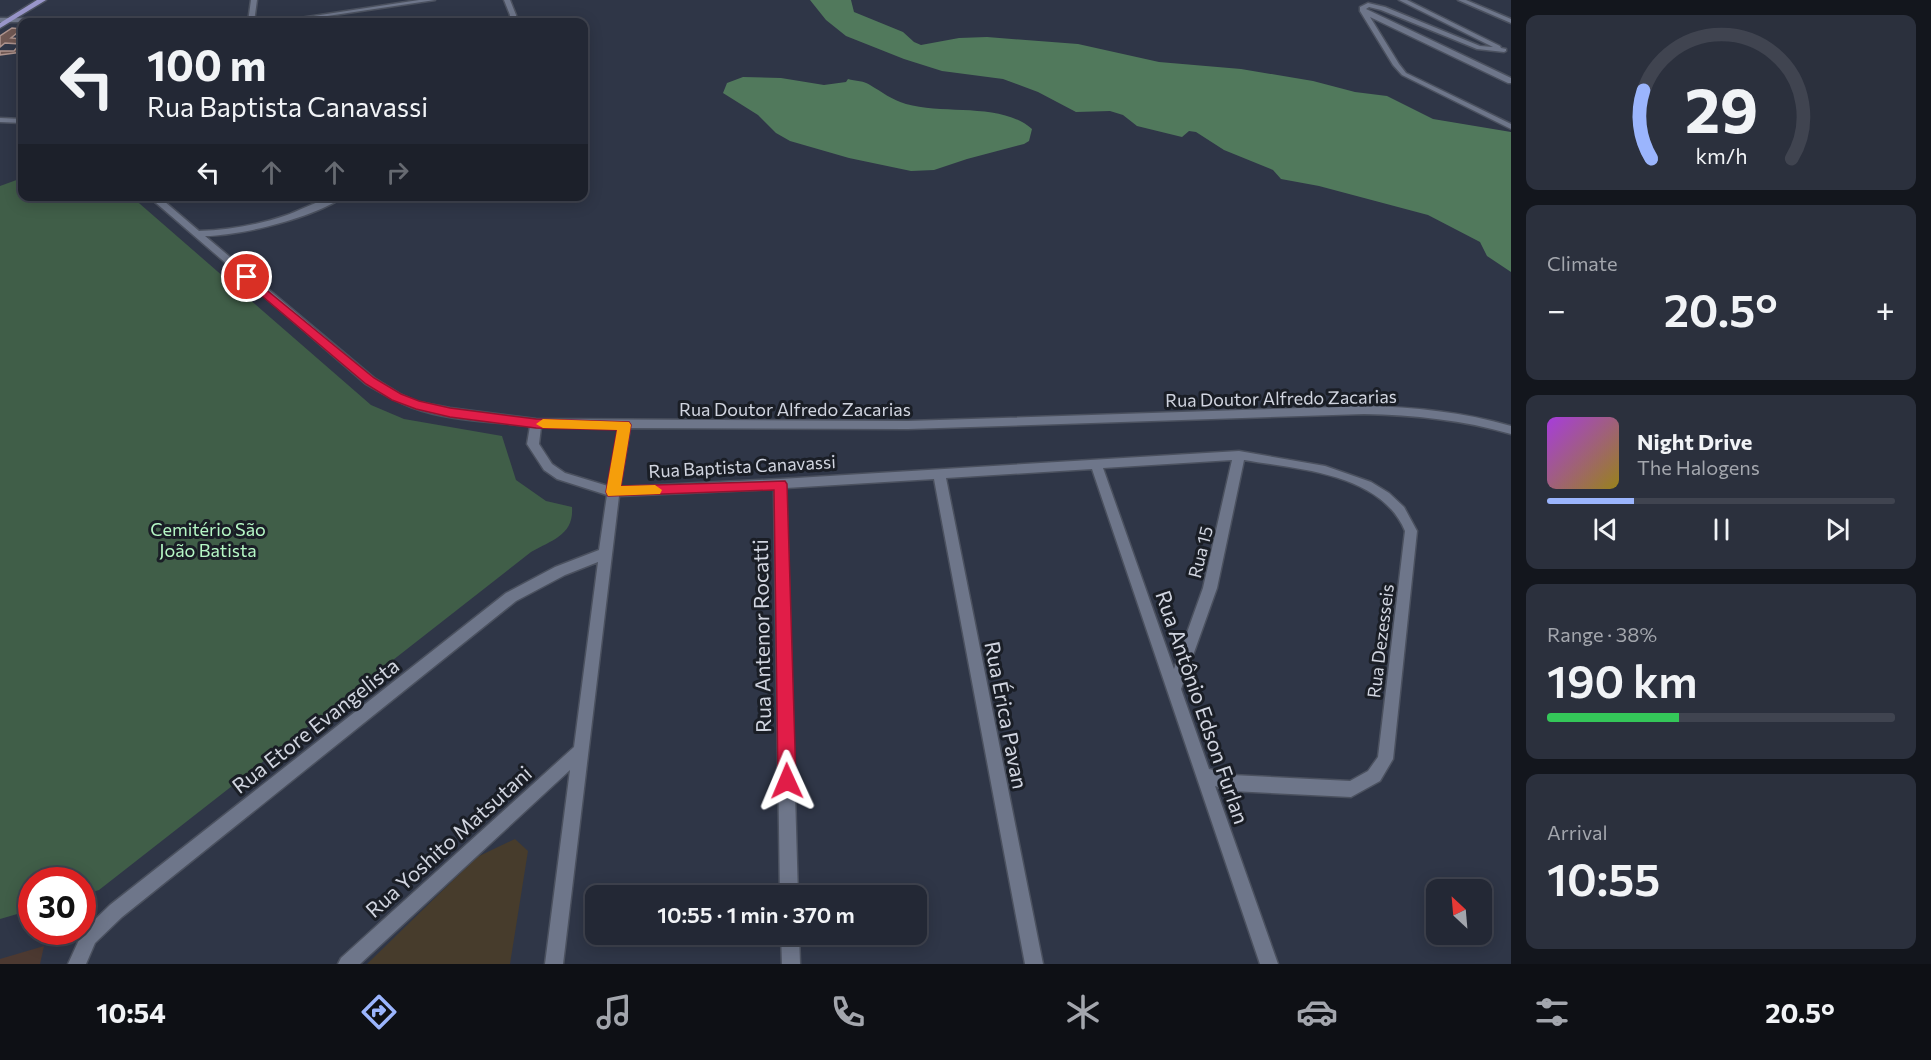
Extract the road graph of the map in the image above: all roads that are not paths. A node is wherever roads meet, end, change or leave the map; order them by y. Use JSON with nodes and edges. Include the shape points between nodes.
{"nodes":[{"id":1,"x":42,"y":0,"type":"edge"},
{"id":2,"x":254,"y":0,"type":"edge"},
{"id":3,"x":432,"y":0,"type":"edge"},
{"id":4,"x":507,"y":0,"type":"edge"},
{"id":5,"x":1402,"y":0,"type":"edge"},
{"id":6,"x":1461,"y":0,"type":"edge"},
{"id":7,"x":382,"y":4,"type":"edge"},
{"id":8,"x":1362,"y":11,"type":"junction"},
{"id":9,"x":252,"y":18,"type":"edge"},
{"id":10,"x":300,"y":18,"type":"edge"},
{"id":11,"x":512,"y":18,"type":"edge"},
{"id":12,"x":11,"y":19,"type":"junction"},
{"id":13,"x":18,"y":19,"type":"edge"},
{"id":14,"x":0,"y":20,"type":"edge"},
{"id":15,"x":1511,"y":21,"type":"edge"},
{"id":16,"x":18,"y":25,"type":"edge"},
{"id":17,"x":0,"y":26,"type":"edge"},
{"id":18,"x":1508,"y":52,"type":"edge"},
{"id":19,"x":1511,"y":81,"type":"edge"},
{"id":20,"x":0,"y":120,"type":"edge"},
{"id":21,"x":18,"y":121,"type":"edge"},
{"id":22,"x":1511,"y":127,"type":"edge"},
{"id":23,"x":158,"y":201,"type":"edge"},
{"id":24,"x":331,"y":201,"type":"edge"},
{"id":25,"x":195,"y":234,"type":"junction"},
{"id":26,"x":536,"y":423,"type":"junction"},
{"id":27,"x":625,"y":425,"type":"junction"},
{"id":28,"x":1511,"y":430,"type":"edge"},
{"id":29,"x":1239,"y":455,"type":"junction"},
{"id":30,"x":1096,"y":464,"type":"junction"},
{"id":31,"x":939,"y":474,"type":"junction"},
{"id":32,"x":780,"y":484,"type":"junction"},
{"id":33,"x":613,"y":492,"type":"junction"},
{"id":34,"x":606,"y":553,"type":"junction"},
{"id":35,"x":1174,"y":689,"type":"junction"},
{"id":36,"x":580,"y":751,"type":"junction"},
{"id":37,"x":1205,"y":776,"type":"junction"},
{"id":38,"x":789,"y":885,"type":"edge"},
{"id":39,"x":790,"y":945,"type":"edge"},
{"id":40,"x":77,"y":964,"type":"edge"},
{"id":41,"x":347,"y":964,"type":"edge"},
{"id":42,"x":554,"y":964,"type":"edge"},
{"id":43,"x":791,"y":964,"type":"edge"},
{"id":44,"x":1034,"y":964,"type":"edge"},
{"id":45,"x":1269,"y":964,"type":"edge"}],
"edges":[{"from":1,"to":12,"type":"main road"},
{"from":2,"to":9,"type":"street"},
{"from":3,"to":7,"type":"street"},
{"from":4,"to":11,"type":"street"},
{"from":5,"to":18,"type":"street"},
{"from":6,"to":15,"type":"street"},
{"from":7,"to":10,"type":"street"},
{"from":8,"to":18,"type":"street","via":[[1363,6],[1383,8],[1471,45]]},
{"from":8,"to":19,"type":"street"},
{"from":8,"to":22,"type":"street","via":[[1404,74]]},
{"from":12,"to":13,"type":"street"},
{"from":12,"to":14,"type":"street"},
{"from":12,"to":17,"type":"main road"},
{"from":16,"to":17,"type":"street"},
{"from":20,"to":21,"type":"street"},
{"from":23,"to":25,"type":"street","name":"Rua Doutor Alfredo Zacarias"},
{"from":24,"to":25,"type":"street","via":[[247,229]]},
{"from":25,"to":26,"type":"street","name":"Rua Doutor Alfredo Zacarias","via":[[370,381],[396,397],[450,412]]},
{"from":26,"to":27,"type":"street","name":"Rua Doutor Alfredo Zacarias"},
{"from":26,"to":33,"type":"street","name":"Rua Baptista Canavassi","via":[[533,444],[548,467],[584,485]]},
{"from":27,"to":28,"type":"street","name":"Rua Doutor Alfredo Zacarias","via":[[909,426],[1375,410],[1456,415]]},
{"from":27,"to":33,"type":"street"},
{"from":29,"to":30,"type":"street","name":"Rua Baptista Canavassi"},
{"from":29,"to":35,"type":"street","name":"Rua 15","via":[[1210,588]]},
{"from":29,"to":37,"type":"street","name":"Rua Dezesseis","via":[[1282,460],[1372,488],[1401,512],[1411,531],[1385,759],[1374,776],[1351,789],[1232,783]]},
{"from":30,"to":31,"type":"street","name":"Rua Baptista Canavassi"},
{"from":30,"to":35,"type":"street","name":"Rua Antônio Edson Furlan"},
{"from":31,"to":32,"type":"street","name":"Rua Baptista Canavassi"},
{"from":31,"to":44,"type":"street","name":"Rua Érica Pavan"},
{"from":32,"to":33,"type":"street","name":"Rua Baptista Canavassi"},
{"from":32,"to":38,"type":"street","name":"Rua Antenor Rocatti"},
{"from":33,"to":34,"type":"street"},
{"from":34,"to":36,"type":"street"},
{"from":34,"to":40,"type":"street","name":"Rua Etore Evangelista","via":[[534,584],[502,604],[116,911],[89,937]]},
{"from":35,"to":37,"type":"street","name":"Rua Antônio Edson Furlan"},
{"from":36,"to":41,"type":"street","name":"Rua Yoshito Matsutani"},
{"from":36,"to":42,"type":"street"},
{"from":37,"to":45,"type":"street","name":"Rua Antônio Edson Furlan"},
{"from":39,"to":43,"type":"street"}]}
